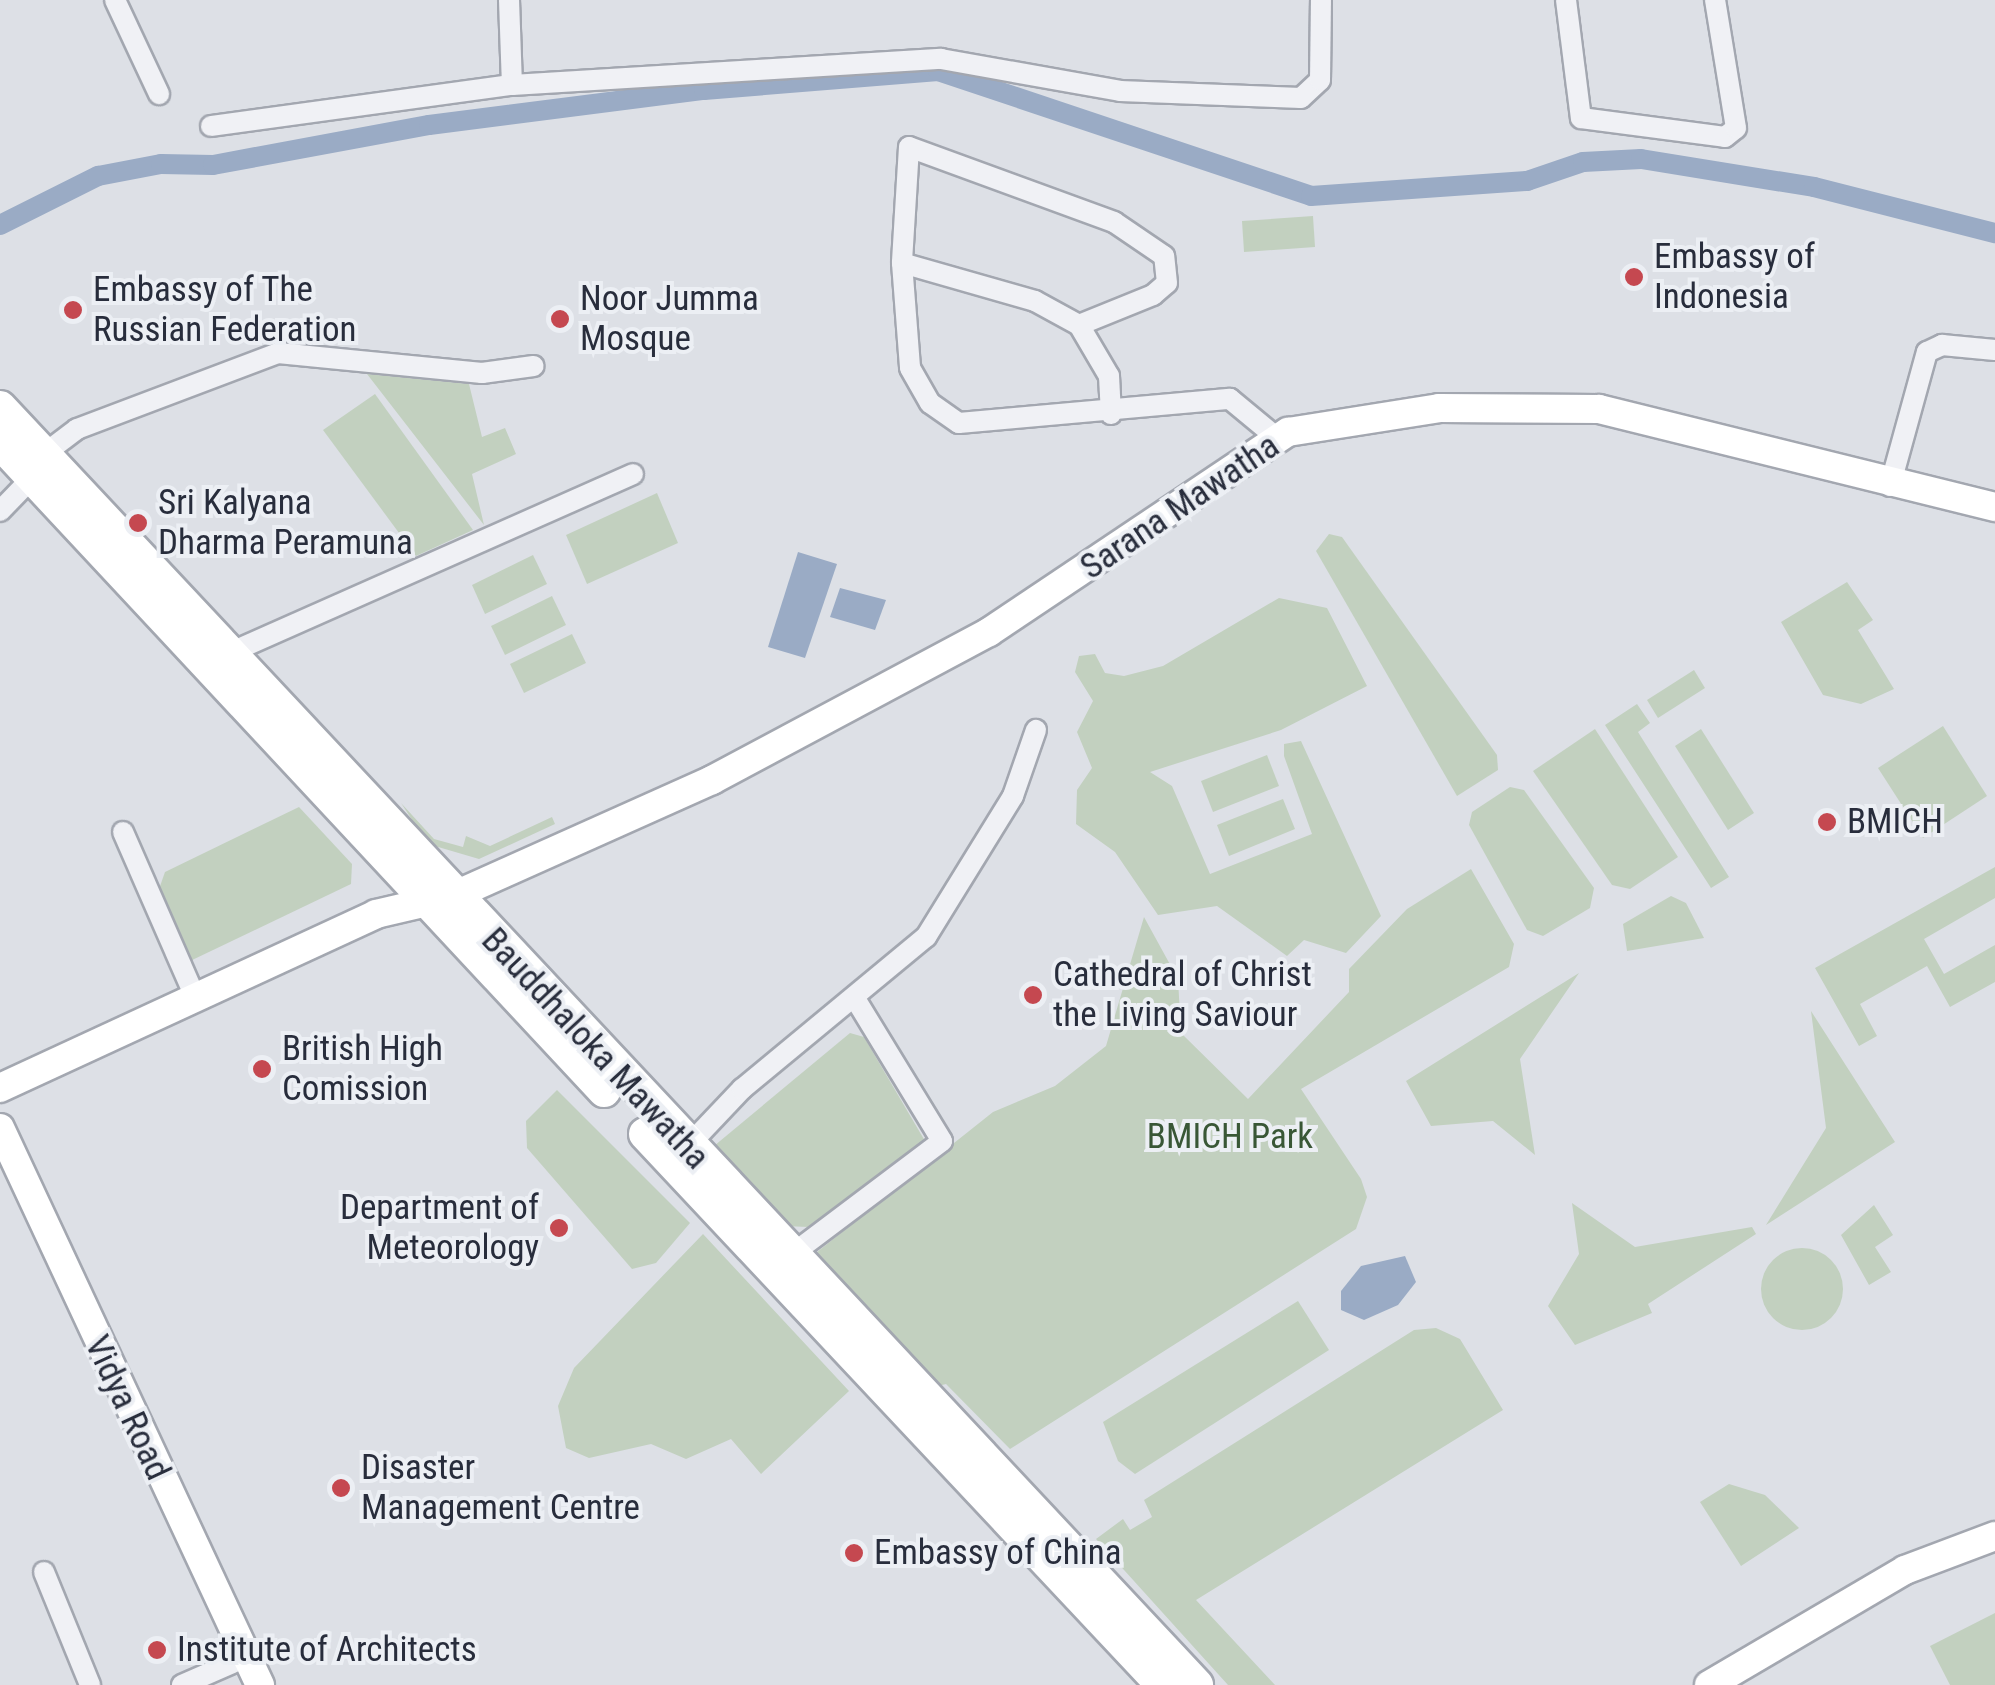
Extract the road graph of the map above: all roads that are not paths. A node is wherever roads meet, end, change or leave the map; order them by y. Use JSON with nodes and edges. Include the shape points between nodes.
{"nodes":[{"id":1,"x":114,"y":0,"type":"edge"},
{"id":2,"x":510,"y":0,"type":"edge"},
{"id":3,"x":1322,"y":0,"type":"edge"},
{"id":4,"x":1566,"y":0,"type":"edge"},
{"id":5,"x":1715,"y":0,"type":"edge"},
{"id":6,"x":512,"y":84,"type":"junction"},
{"id":7,"x":158,"y":94,"type":"dead end"},
{"id":8,"x":211,"y":126,"type":"dead end"},
{"id":9,"x":902,"y":263,"type":"junction"},
{"id":10,"x":1079,"y":325,"type":"junction"},
{"id":11,"x":1995,"y":350,"type":"edge"},
{"id":12,"x":534,"y":366,"type":"dead end"},
{"id":13,"x":0,"y":407,"type":"edge"},
{"id":14,"x":1110,"y":414,"type":"junction"},
{"id":15,"x":1276,"y":437,"type":"junction"},
{"id":16,"x":0,"y":443,"type":"edge"},
{"id":17,"x":38,"y":466,"type":"junction"},
{"id":18,"x":632,"y":474,"type":"dead end"},
{"id":19,"x":1890,"y":486,"type":"junction"},
{"id":20,"x":1995,"y":507,"type":"edge"},
{"id":21,"x":0,"y":511,"type":"edge"},
{"id":22,"x":228,"y":654,"type":"junction"},
{"id":23,"x":1036,"y":730,"type":"dead end"},
{"id":24,"x":124,"y":832,"type":"dead end"},
{"id":25,"x":440,"y":901,"type":"junction"},
{"id":26,"x":856,"y":1000,"type":"junction"},
{"id":27,"x":198,"y":1001,"type":"junction"},
{"id":28,"x":0,"y":1088,"type":"edge"},
{"id":29,"x":0,"y":1128,"type":"edge"},
{"id":30,"x":687,"y":1147,"type":"junction"},
{"id":31,"x":781,"y":1264,"type":"junction"},
{"id":32,"x":1995,"y":1536,"type":"edge"},
{"id":33,"x":44,"y":1572,"type":"dead end"},
{"id":34,"x":246,"y":1657,"type":"junction"},
{"id":35,"x":1740,"y":1677,"type":"edge"},
{"id":36,"x":90,"y":1685,"type":"edge"},
{"id":37,"x":182,"y":1685,"type":"edge"},
{"id":38,"x":260,"y":1685,"type":"edge"},
{"id":39,"x":1162,"y":1685,"type":"edge"},
{"id":40,"x":1197,"y":1685,"type":"edge"},
{"id":41,"x":1709,"y":1685,"type":"edge"}],
"edges":[{"from":1,"to":7,"type":"street"},
{"from":2,"to":6,"type":"street"},
{"from":3,"to":6,"type":"street","via":[[1320,80],[1302,98],[1120,91],[941,59]]},
{"from":4,"to":5,"type":"street","via":[[1574,106],[1592,126],[1734,133]]},
{"from":6,"to":8,"type":"street"},
{"from":9,"to":10,"type":"street","via":[[1034,301]]},
{"from":9,"to":10,"type":"street","via":[[902,155],[923,148],[1114,222],[1164,256],[1167,283],[1153,295]]},
{"from":9,"to":14,"type":"street","via":[[910,368],[930,403],[959,424]]},
{"from":10,"to":14,"type":"street","via":[[1109,376]]},
{"from":11,"to":19,"type":"street","via":[[1942,345],[1927,352]]},
{"from":12,"to":17,"type":"street","via":[[482,373],[278,352],[78,429]]},
{"from":13,"to":17,"type":"main road","name":"Bauddhaloka Mawatha"},
{"from":14,"to":15,"type":"street","via":[[1230,399]]},
{"from":15,"to":19,"type":"street","name":"Sarana Mawatha","via":[[1354,417],[1554,405]]},
{"from":15,"to":25,"type":"street","name":"Sarana Mawatha","via":[[1136,542],[989,632],[668,802]]},
{"from":16,"to":17,"type":"main road","name":"Bauddhaloka Mawatha"},
{"from":17,"to":21,"type":"street"},
{"from":17,"to":22,"type":"main road","name":"Bauddhaloka Mawatha"},
{"from":17,"to":25,"type":"main road","name":"Bauddhaloka Mawatha"},
{"from":18,"to":22,"type":"street"},
{"from":19,"to":20,"type":"street","name":"Sarana Mawatha"},
{"from":22,"to":25,"type":"main road","name":"Bauddhaloka Mawatha"},
{"from":23,"to":26,"type":"street","via":[[1013,796],[926,937]]},
{"from":24,"to":27,"type":"street"},
{"from":25,"to":27,"type":"street","name":"Sarana Mawatha","via":[[376,914]]},
{"from":25,"to":30,"type":"main road","name":"Bauddhaloka Mawatha"},
{"from":25,"to":31,"type":"main road","name":"Bauddhaloka Mawatha"},
{"from":26,"to":30,"type":"street","via":[[742,1089]]},
{"from":26,"to":31,"type":"street","via":[[942,1140]]},
{"from":27,"to":28,"type":"street","name":"Sarana Mawatha"},
{"from":29,"to":34,"type":"street","name":"Vidya Road"},
{"from":30,"to":31,"type":"main road","name":"Bauddhaloka Mawatha"},
{"from":31,"to":39,"type":"main road","name":"Bauddhaloka Mawatha"},
{"from":31,"to":40,"type":"main road","name":"Bauddhaloka Mawatha"},
{"from":32,"to":35,"type":"street","via":[[1905,1570]]},
{"from":33,"to":36,"type":"street"},
{"from":34,"to":37,"type":"street"},
{"from":34,"to":38,"type":"street","name":"Vidya Road"},
{"from":35,"to":41,"type":"street"}]}
